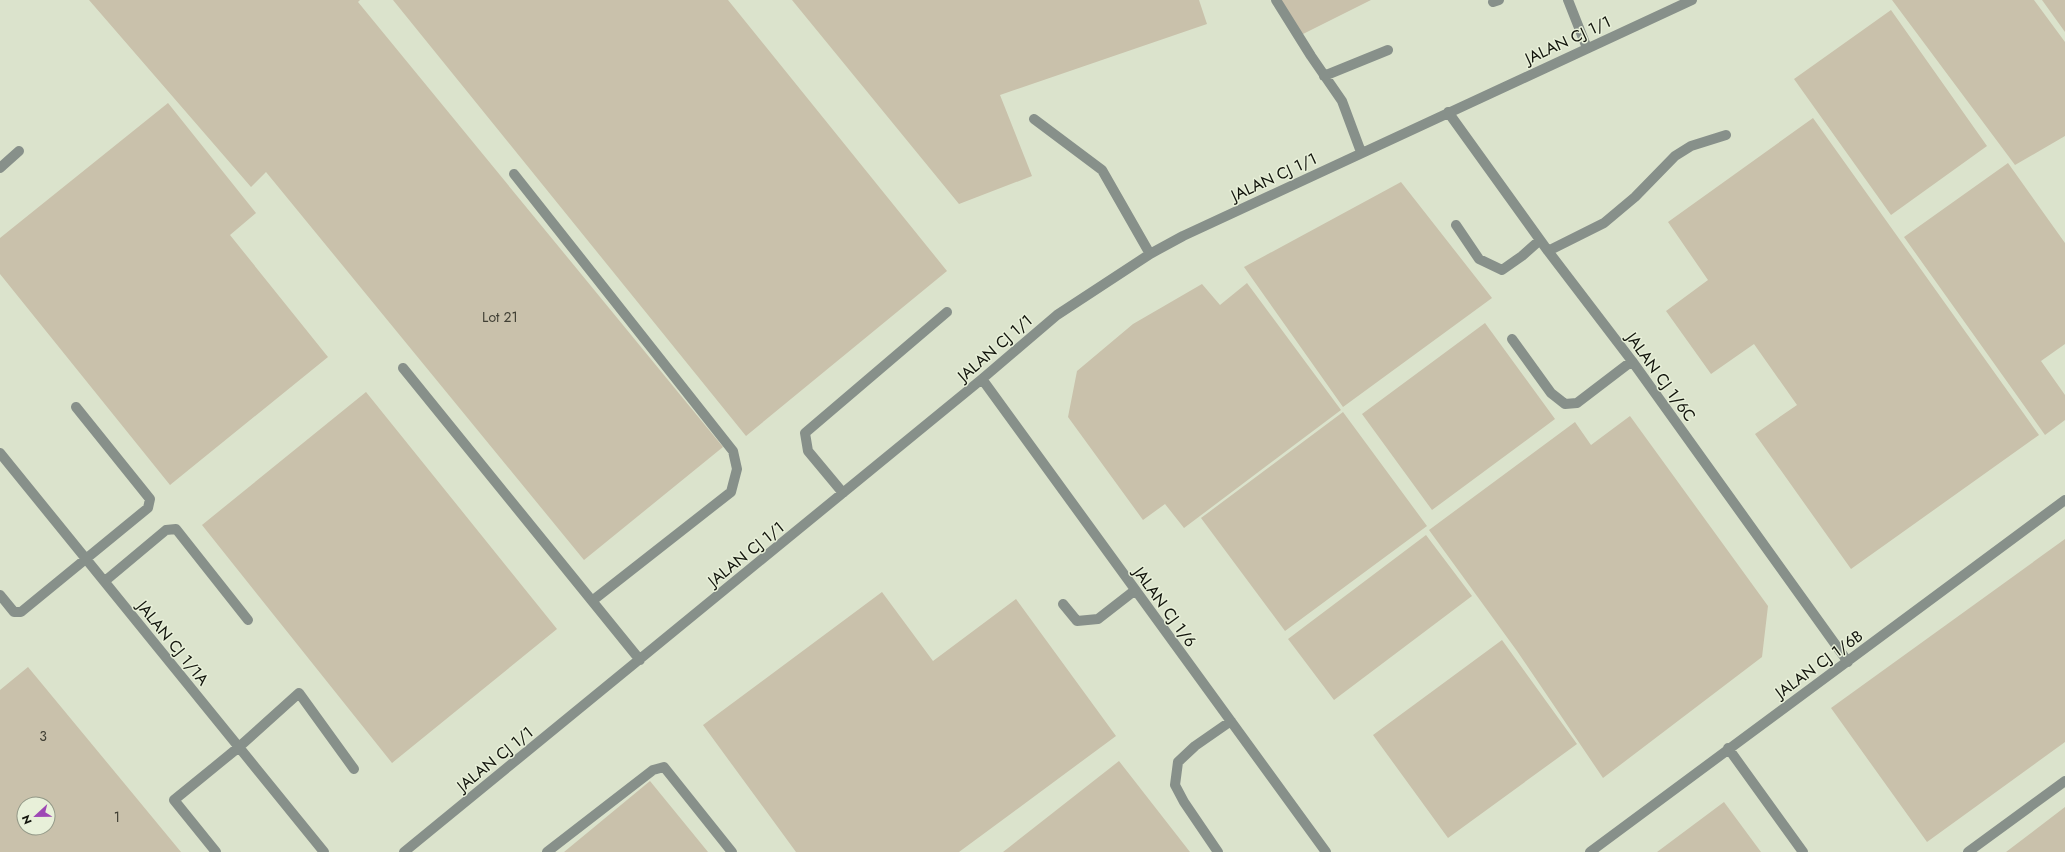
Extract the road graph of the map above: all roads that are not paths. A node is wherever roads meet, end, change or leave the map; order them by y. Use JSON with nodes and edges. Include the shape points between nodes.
{"nodes":[{"id":1,"x":1276,"y":0,"type":"edge"},
{"id":2,"x":1568,"y":0,"type":"edge"},
{"id":3,"x":1692,"y":0,"type":"edge"},
{"id":4,"x":1587,"y":48,"type":"junction"},
{"id":5,"x":1388,"y":50,"type":"dead end"},
{"id":6,"x":1324,"y":76,"type":"junction"},
{"id":7,"x":1448,"y":112,"type":"junction"},
{"id":8,"x":1034,"y":119,"type":"dead end"},
{"id":9,"x":1726,"y":135,"type":"dead end"},
{"id":10,"x":19,"y":151,"type":"dead end"},
{"id":11,"x":1361,"y":152,"type":"junction"},
{"id":12,"x":0,"y":168,"type":"edge"},
{"id":13,"x":514,"y":174,"type":"dead end"},
{"id":14,"x":1456,"y":225,"type":"dead end"},
{"id":15,"x":1540,"y":240,"type":"junction"},
{"id":16,"x":1548,"y":251,"type":"junction"},
{"id":17,"x":1150,"y":254,"type":"junction"},
{"id":18,"x":947,"y":312,"type":"dead end"},
{"id":19,"x":1512,"y":339,"type":"dead end"},
{"id":20,"x":1632,"y":361,"type":"junction"},
{"id":21,"x":403,"y":368,"type":"dead end"},
{"id":22,"x":982,"y":379,"type":"junction"},
{"id":23,"x":76,"y":407,"type":"dead end"},
{"id":24,"x":0,"y":453,"type":"edge"},
{"id":25,"x":843,"y":493,"type":"junction"},
{"id":26,"x":2065,"y":500,"type":"edge"},
{"id":27,"x":85,"y":558,"type":"junction"},
{"id":28,"x":105,"y":582,"type":"junction"},
{"id":29,"x":1134,"y":591,"type":"junction"},
{"id":30,"x":0,"y":595,"type":"edge"},
{"id":31,"x":592,"y":601,"type":"junction"},
{"id":32,"x":1063,"y":604,"type":"dead end"},
{"id":33,"x":248,"y":620,"type":"dead end"},
{"id":34,"x":640,"y":660,"type":"junction"},
{"id":35,"x":1848,"y":662,"type":"junction"},
{"id":36,"x":1231,"y":722,"type":"junction"},
{"id":37,"x":239,"y":747,"type":"junction"},
{"id":38,"x":1728,"y":748,"type":"junction"},
{"id":39,"x":354,"y":769,"type":"dead end"},
{"id":40,"x":2065,"y":780,"type":"edge"},
{"id":41,"x":216,"y":852,"type":"edge"},
{"id":42,"x":324,"y":852,"type":"edge"},
{"id":43,"x":404,"y":852,"type":"edge"},
{"id":44,"x":546,"y":852,"type":"edge"},
{"id":45,"x":732,"y":852,"type":"edge"},
{"id":46,"x":1218,"y":852,"type":"edge"},
{"id":47,"x":1326,"y":852,"type":"edge"},
{"id":48,"x":1590,"y":852,"type":"edge"},
{"id":49,"x":1803,"y":852,"type":"edge"},
{"id":50,"x":1968,"y":852,"type":"edge"}],
"edges":[{"from":1,"to":6,"type":"street"},
{"from":2,"to":4,"type":"street"},
{"from":3,"to":4,"type":"street","name":"JALAN CJ 1/1"},
{"from":4,"to":7,"type":"street","name":"JALAN CJ 1/1"},
{"from":5,"to":6,"type":"street"},
{"from":6,"to":11,"type":"street","via":[[1342,101]]},
{"from":7,"to":11,"type":"street","name":"JALAN CJ 1/1"},
{"from":7,"to":15,"type":"street","name":"JALAN CJ 1/6C"},
{"from":8,"to":17,"type":"street","via":[[1102,170]]},
{"from":9,"to":16,"type":"street","via":[[1690,146],[1675,156],[1604,223]]},
{"from":10,"to":12,"type":"street"},
{"from":11,"to":17,"type":"street","name":"JALAN CJ 1/1"},
{"from":13,"to":31,"type":"street","via":[[733,451],[737,469],[731,492]]},
{"from":14,"to":15,"type":"street","via":[[1479,260],[1502,270]]},
{"from":15,"to":16,"type":"street","name":"JALAN CJ 1/6C"},
{"from":16,"to":20,"type":"street","name":"JALAN CJ 1/6C"},
{"from":17,"to":22,"type":"street","name":"JALAN CJ 1/1","via":[[1057,315]]},
{"from":18,"to":25,"type":"street","via":[[805,432],[808,451]]},
{"from":19,"to":20,"type":"street","via":[[1551,392],[1565,404],[1577,403]]},
{"from":20,"to":35,"type":"street","name":"JALAN CJ 1/6C"},
{"from":21,"to":31,"type":"street"},
{"from":22,"to":25,"type":"street","name":"JALAN CJ 1/1"},
{"from":22,"to":29,"type":"street","name":"JALAN CJ 1/6"},
{"from":23,"to":27,"type":"street","via":[[150,499],[148,508]]},
{"from":24,"to":27,"type":"street","name":"JALAN CJ 1/1A"},
{"from":25,"to":34,"type":"street","name":"JALAN CJ 1/1"},
{"from":26,"to":35,"type":"street","name":"JALAN CJ 1/6B"},
{"from":27,"to":28,"type":"street","name":"JALAN CJ 1/1A"},
{"from":27,"to":30,"type":"street","via":[[21,612],[14,612]]},
{"from":28,"to":33,"type":"street","via":[[166,530],[176,529]]},
{"from":28,"to":37,"type":"street","name":"JALAN CJ 1/1A"},
{"from":29,"to":32,"type":"street","via":[[1098,619],[1077,621]]},
{"from":29,"to":36,"type":"street","name":"JALAN CJ 1/6"},
{"from":31,"to":34,"type":"street"},
{"from":34,"to":43,"type":"street","name":"JALAN CJ 1/1"},
{"from":35,"to":38,"type":"street","name":"JALAN CJ 1/6B"},
{"from":36,"to":46,"type":"street","via":[[1195,746],[1178,762],[1175,785]]},
{"from":36,"to":47,"type":"street","name":"JALAN CJ 1/6"},
{"from":37,"to":39,"type":"street","via":[[299,692]]},
{"from":37,"to":41,"type":"street","via":[[174,800]]},
{"from":37,"to":42,"type":"street","name":"JALAN CJ 1/1A"},
{"from":38,"to":48,"type":"street","name":"JALAN CJ 1/6B"},
{"from":38,"to":49,"type":"street"},
{"from":40,"to":50,"type":"street"},
{"from":44,"to":45,"type":"street","via":[[653,770],[664,767]]}]}
